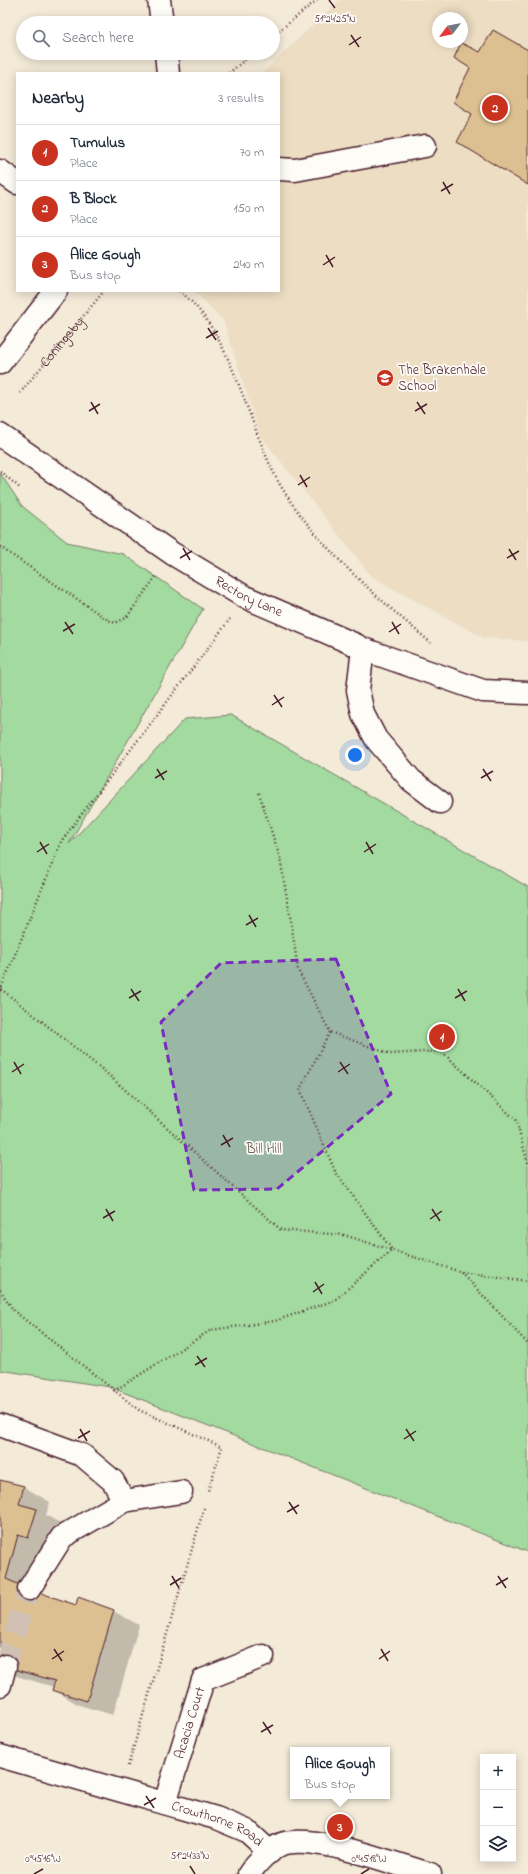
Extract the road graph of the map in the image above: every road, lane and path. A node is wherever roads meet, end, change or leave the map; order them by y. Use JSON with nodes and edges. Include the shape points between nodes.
{"nodes":[{"id":1,"x":159,"y":0,"type":"edge"},
{"id":2,"x":317,"y":0,"type":"edge"},
{"id":3,"x":161,"y":16,"type":"edge"},
{"id":4,"x":280,"y":30,"type":"edge"},
{"id":5,"x":167,"y":60,"type":"edge"},
{"id":6,"x":245,"y":60,"type":"edge"},
{"id":7,"x":168,"y":72,"type":"edge"},
{"id":8,"x":230,"y":72,"type":"edge"},
{"id":9,"x":425,"y":146,"type":"dead end"},
{"id":10,"x":280,"y":169,"type":"edge"},
{"id":11,"x":0,"y":171,"type":"edge"},
{"id":12,"x":16,"y":181,"type":"edge"},
{"id":13,"x":55,"y":292,"type":"edge"},
{"id":14,"x":103,"y":292,"type":"edge"},
{"id":15,"x":180,"y":292,"type":"edge"},
{"id":16,"x":0,"y":363,"type":"edge"},
{"id":17,"x":20,"y":393,"type":"dead end"},
{"id":18,"x":0,"y":434,"type":"edge"},
{"id":19,"x":0,"y":471,"type":"edge"},
{"id":20,"x":21,"y":489,"type":"dead end"},
{"id":21,"x":0,"y":547,"type":"edge"},
{"id":22,"x":173,"y":554,"type":"junction"},
{"id":23,"x":233,"y":615,"type":"dead end"},
{"id":24,"x":432,"y":644,"type":"dead end"},
{"id":25,"x":363,"y":649,"type":"junction"},
{"id":26,"x":528,"y":693,"type":"edge"},
{"id":27,"x":259,"y":794,"type":"dead end"},
{"id":28,"x":440,"y":802,"type":"dead end"},
{"id":29,"x":1,"y":990,"type":"edge"},
{"id":30,"x":330,"y":1032,"type":"junction"},
{"id":31,"x":528,"y":1164,"type":"edge"},
{"id":32,"x":392,"y":1250,"type":"junction"},
{"id":33,"x":461,"y":1272,"type":"junction"},
{"id":34,"x":528,"y":1281,"type":"edge"},
{"id":35,"x":528,"y":1344,"type":"edge"},
{"id":36,"x":114,"y":1391,"type":"dead end"},
{"id":37,"x":0,"y":1425,"type":"edge"},
{"id":38,"x":181,"y":1492,"type":"dead end"},
{"id":39,"x":124,"y":1501,"type":"junction"},
{"id":40,"x":29,"y":1589,"type":"tunnel mouth"},
{"id":41,"x":263,"y":1656,"type":"dead end"},
{"id":42,"x":0,"y":1756,"type":"edge"},
{"id":43,"x":165,"y":1803,"type":"junction"},
{"id":44,"x":270,"y":1852,"type":"junction"},
{"id":45,"x":248,"y":1874,"type":"edge"},
{"id":46,"x":430,"y":1874,"type":"edge"}],
"edges":[{"from":1,"to":3,"type":"street"},
{"from":2,"to":4,"type":"path"},
{"from":5,"to":7,"type":"street"},
{"from":6,"to":8,"type":"path"},
{"from":9,"to":10,"type":"street","via":[[295,170]]},
{"from":11,"to":12,"type":"street"},
{"from":13,"to":16,"type":"street"},
{"from":14,"to":17,"type":"path","name":"Coningsby"},
{"from":15,"to":24,"type":"path","via":[[189,298],[212,325],[268,462],[292,502],[328,549]]},
{"from":18,"to":22,"type":"street","name":"Rectory Lane"},
{"from":19,"to":20,"type":"path"},
{"from":21,"to":22,"type":"path","via":[[115,623],[126,618]]},
{"from":22,"to":25,"type":"street","name":"Rectory Lane","via":[[246,597]]},
{"from":23,"to":29,"type":"path","via":[[62,840]]},
{"from":25,"to":26,"type":"street","name":"Rectory Lane","via":[[483,691]]},
{"from":25,"to":28,"type":"street","via":[[358,690],[363,714],[376,739],[411,780]]},
{"from":27,"to":30,"type":"path","via":[[280,858],[298,970]]},
{"from":29,"to":32,"type":"path","via":[[103,1070],[281,1230],[344,1235]]},
{"from":30,"to":31,"type":"path","via":[[390,1054],[441,1051],[516,1120]]},
{"from":30,"to":32,"type":"path","via":[[300,1089],[335,1171]]},
{"from":32,"to":33,"type":"path"},
{"from":32,"to":36,"type":"path","via":[[334,1300],[276,1322],[211,1330]]},
{"from":33,"to":34,"type":"path"},
{"from":33,"to":35,"type":"path"},
{"from":37,"to":39,"type":"street","via":[[82,1454],[113,1481]]},
{"from":38,"to":39,"type":"street"},
{"from":39,"to":40,"type":"street","via":[[62,1537]]},
{"from":41,"to":43,"type":"street","name":"Acacia Court","via":[[203,1680]]},
{"from":42,"to":43,"type":"street","name":"Crowthorne Road"},
{"from":43,"to":44,"type":"street","name":"Crowthorne Road","via":[[216,1818],[247,1831]]},
{"from":44,"to":45,"type":"street"},
{"from":44,"to":46,"type":"street","name":"Crowthorne Road","via":[[281,1844],[293,1841],[323,1845],[370,1855]]}]}
